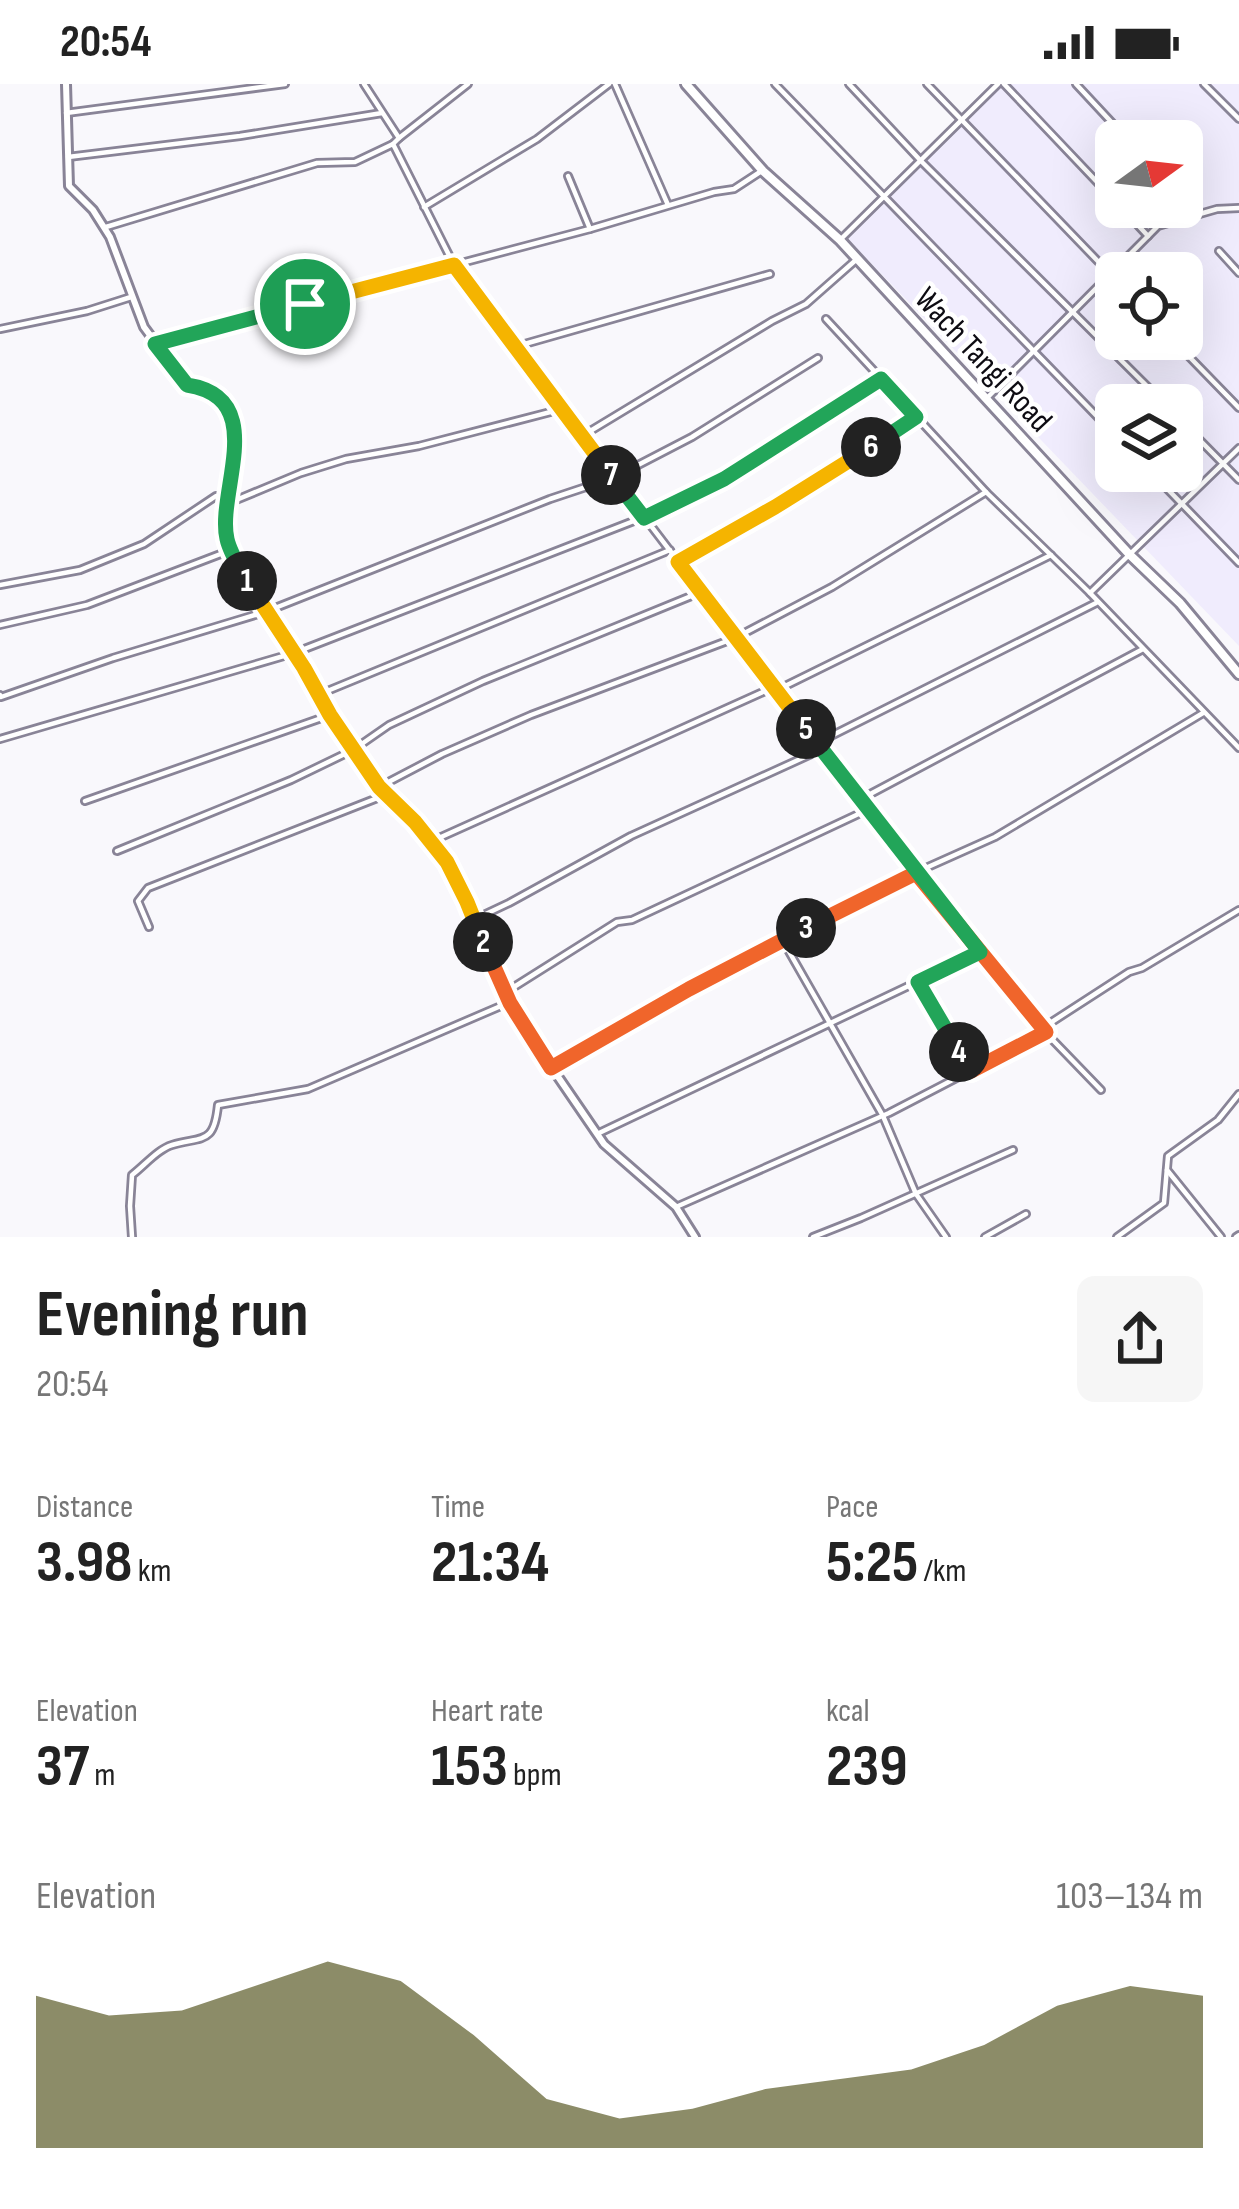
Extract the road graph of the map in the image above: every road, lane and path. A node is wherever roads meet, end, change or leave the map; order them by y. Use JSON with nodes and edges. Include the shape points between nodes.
{"nodes":[{"id":1,"x":66,"y":84,"type":"edge"},
{"id":2,"x":285,"y":84,"type":"edge"},
{"id":3,"x":364,"y":84,"type":"edge"},
{"id":4,"x":468,"y":84,"type":"edge"},
{"id":5,"x":612,"y":84,"type":"edge"},
{"id":6,"x":686,"y":84,"type":"edge"},
{"id":7,"x":776,"y":84,"type":"edge"},
{"id":8,"x":849,"y":84,"type":"edge"},
{"id":9,"x":927,"y":84,"type":"edge"},
{"id":10,"x":1001,"y":84,"type":"edge"},
{"id":11,"x":1076,"y":84,"type":"edge"},
{"id":12,"x":1204,"y":84,"type":"edge"},
{"id":13,"x":66,"y":113,"type":"junction"},
{"id":14,"x":382,"y":113,"type":"junction"},
{"id":15,"x":1239,"y":119,"type":"edge"},
{"id":16,"x":962,"y":120,"type":"junction"},
{"id":17,"x":1110,"y":120,"type":"edge"},
{"id":18,"x":396,"y":141,"type":"junction"},
{"id":19,"x":68,"y":157,"type":"junction"},
{"id":20,"x":921,"y":161,"type":"junction"},
{"id":21,"x":763,"y":171,"type":"junction"},
{"id":22,"x":568,"y":176,"type":"dead end"},
{"id":23,"x":1095,"y":181,"type":"edge"},
{"id":24,"x":884,"y":196,"type":"junction"},
{"id":25,"x":668,"y":206,"type":"junction"},
{"id":26,"x":424,"y":207,"type":"junction"},
{"id":27,"x":1239,"y":208,"type":"edge"},
{"id":28,"x":1203,"y":213,"type":"edge"},
{"id":29,"x":104,"y":228,"type":"junction"},
{"id":30,"x":1140,"y":228,"type":"edge"},
{"id":31,"x":1156,"y":228,"type":"edge"},
{"id":32,"x":590,"y":229,"type":"junction"},
{"id":33,"x":1148,"y":236,"type":"junction"},
{"id":34,"x":839,"y":240,"type":"junction"},
{"id":35,"x":1219,"y":251,"type":"dead end"},
{"id":36,"x":1134,"y":252,"type":"edge"},
{"id":37,"x":1095,"y":258,"type":"edge"},
{"id":38,"x":857,"y":260,"type":"junction"},
{"id":39,"x":454,"y":265,"type":"junction"},
{"id":40,"x":1239,"y":273,"type":"edge"},
{"id":41,"x":770,"y":274,"type":"dead end"},
{"id":42,"x":1095,"y":293,"type":"edge"},
{"id":43,"x":131,"y":296,"type":"junction"},
{"id":44,"x":1074,"y":311,"type":"junction"},
{"id":45,"x":826,"y":319,"type":"dead end"},
{"id":46,"x":0,"y":329,"type":"edge"},
{"id":47,"x":155,"y":344,"type":"junction"},
{"id":48,"x":514,"y":347,"type":"junction"},
{"id":49,"x":1034,"y":351,"type":"junction"},
{"id":50,"x":818,"y":358,"type":"dead end"},
{"id":51,"x":1192,"y":360,"type":"edge"},
{"id":52,"x":881,"y":379,"type":"junction"},
{"id":53,"x":1145,"y":384,"type":"edge"},
{"id":54,"x":986,"y":399,"type":"junction"},
{"id":55,"x":1239,"y":408,"type":"edge"},
{"id":56,"x":562,"y":409,"type":"junction"},
{"id":57,"x":1095,"y":414,"type":"edge"},
{"id":58,"x":916,"y":417,"type":"junction"},
{"id":59,"x":582,"y":436,"type":"junction"},
{"id":60,"x":1203,"y":444,"type":"edge"},
{"id":61,"x":1239,"y":448,"type":"edge"},
{"id":62,"x":1223,"y":464,"type":"junction"},
{"id":63,"x":613,"y":478,"type":"junction"},
{"id":64,"x":1239,"y":480,"type":"edge"},
{"id":65,"x":986,"y":492,"type":"junction"},
{"id":66,"x":1171,"y":492,"type":"edge"},
{"id":67,"x":229,"y":500,"type":"junction"},
{"id":68,"x":1181,"y":502,"type":"junction"},
{"id":69,"x":644,"y":518,"type":"junction"},
{"id":70,"x":231,"y":550,"type":"junction"},
{"id":71,"x":670,"y":550,"type":"junction"},
{"id":72,"x":1129,"y":554,"type":"junction"},
{"id":73,"x":1052,"y":555,"type":"junction"},
{"id":74,"x":678,"y":562,"type":"junction"},
{"id":75,"x":1239,"y":562,"type":"edge"},
{"id":76,"x":0,"y":585,"type":"edge"},
{"id":77,"x":701,"y":592,"type":"junction"},
{"id":78,"x":1090,"y":593,"type":"junction"},
{"id":79,"x":1098,"y":602,"type":"junction"},
{"id":80,"x":265,"y":612,"type":"junction"},
{"id":81,"x":0,"y":625,"type":"edge"},
{"id":82,"x":735,"y":638,"type":"junction"},
{"id":83,"x":1143,"y":649,"type":"junction"},
{"id":84,"x":294,"y":653,"type":"junction"},
{"id":85,"x":1239,"y":674,"type":"edge"},
{"id":86,"x":776,"y":689,"type":"junction"},
{"id":87,"x":319,"y":694,"type":"junction"},
{"id":88,"x":0,"y":695,"type":"edge"},
{"id":89,"x":1203,"y":713,"type":"junction"},
{"id":90,"x":330,"y":715,"type":"junction"},
{"id":91,"x":0,"y":739,"type":"edge"},
{"id":92,"x":819,"y":746,"type":"junction"},
{"id":93,"x":1239,"y":748,"type":"edge"},
{"id":94,"x":353,"y":749,"type":"junction"},
{"id":95,"x":379,"y":787,"type":"junction"},
{"id":96,"x":385,"y":795,"type":"junction"},
{"id":97,"x":859,"y":800,"type":"junction"},
{"id":98,"x":85,"y":801,"type":"dead end"},
{"id":99,"x":867,"y":810,"type":"junction"},
{"id":100,"x":430,"y":842,"type":"junction"},
{"id":101,"x":117,"y":851,"type":"dead end"},
{"id":102,"x":916,"y":873,"type":"junction"},
{"id":103,"x":1239,"y":910,"type":"edge"},
{"id":104,"x":473,"y":920,"type":"junction"},
{"id":105,"x":149,"y":927,"type":"dead end"},
{"id":106,"x":783,"y":940,"type":"junction"},
{"id":107,"x":980,"y":952,"type":"junction"},
{"id":108,"x":918,"y":982,"type":"junction"},
{"id":109,"x":506,"y":992,"type":"junction"},
{"id":110,"x":510,"y":1003,"type":"junction"},
{"id":111,"x":831,"y":1023,"type":"junction"},
{"id":112,"x":1044,"y":1030,"type":"junction"},
{"id":113,"x":551,"y":1068,"type":"junction"},
{"id":114,"x":971,"y":1071,"type":"junction"},
{"id":115,"x":1101,"y":1090,"type":"dead end"},
{"id":116,"x":1239,"y":1094,"type":"edge"},
{"id":117,"x":883,"y":1116,"type":"junction"},
{"id":118,"x":597,"y":1134,"type":"junction"},
{"id":119,"x":1013,"y":1150,"type":"dead end"},
{"id":120,"x":1168,"y":1170,"type":"junction"},
{"id":121,"x":916,"y":1194,"type":"junction"},
{"id":122,"x":676,"y":1207,"type":"junction"},
{"id":123,"x":1026,"y":1214,"type":"dead end"},
{"id":124,"x":132,"y":1237,"type":"edge"},
{"id":125,"x":695,"y":1237,"type":"edge"},
{"id":126,"x":813,"y":1237,"type":"edge"},
{"id":127,"x":946,"y":1237,"type":"edge"},
{"id":128,"x":985,"y":1237,"type":"edge"},
{"id":129,"x":1117,"y":1237,"type":"edge"},
{"id":130,"x":1221,"y":1237,"type":"edge"}],
"edges":[{"from":1,"to":13,"type":"street"},
{"from":2,"to":13,"type":"street"},
{"from":3,"to":14,"type":"street"},
{"from":4,"to":18,"type":"street"},
{"from":5,"to":25,"type":"street"},
{"from":5,"to":26,"type":"street"},
{"from":6,"to":21,"type":"main road","name":"Wach Tangi Road"},
{"from":7,"to":24,"type":"street"},
{"from":8,"to":20,"type":"street"},
{"from":9,"to":16,"type":"street"},
{"from":10,"to":16,"type":"street"},
{"from":10,"to":23,"type":"street"},
{"from":11,"to":17,"type":"street"},
{"from":12,"to":15,"type":"street"},
{"from":13,"to":19,"type":"street"},
{"from":14,"to":18,"type":"street"},
{"from":14,"to":19,"type":"street"},
{"from":16,"to":20,"type":"street"},
{"from":16,"to":37,"type":"street"},
{"from":18,"to":26,"type":"street"},
{"from":18,"to":29,"type":"street","via":[[356,162],[317,163]]},
{"from":19,"to":29,"type":"street","via":[[69,185]]},
{"from":20,"to":24,"type":"street"},
{"from":20,"to":44,"type":"street"},
{"from":21,"to":25,"type":"street","via":[[734,189]]},
{"from":21,"to":34,"type":"main road","name":"Wach Tangi Road"},
{"from":22,"to":32,"type":"street"},
{"from":24,"to":34,"type":"street"},
{"from":24,"to":49,"type":"street"},
{"from":25,"to":32,"type":"street"},
{"from":26,"to":39,"type":"street"},
{"from":27,"to":28,"type":"street"},
{"from":29,"to":43,"type":"street"},
{"from":30,"to":33,"type":"street"},
{"from":31,"to":33,"type":"street"},
{"from":32,"to":39,"type":"street"},
{"from":33,"to":36,"type":"street"},
{"from":34,"to":38,"type":"main road","name":"Wach Tangi Road"},
{"from":35,"to":40,"type":"street"},
{"from":38,"to":54,"type":"main road","name":"Wach Tangi Road"},
{"from":38,"to":59,"type":"street","via":[[806,304]]},
{"from":39,"to":47,"type":"street"},
{"from":39,"to":48,"type":"street"},
{"from":41,"to":48,"type":"street"},
{"from":42,"to":44,"type":"street"},
{"from":43,"to":46,"type":"street"},
{"from":43,"to":47,"type":"street"},
{"from":44,"to":49,"type":"street"},
{"from":44,"to":53,"type":"street"},
{"from":45,"to":52,"type":"street"},
{"from":47,"to":67,"type":"street","via":[[187,385],[204,388],[230,415],[236,442]]},
{"from":48,"to":56,"type":"street"},
{"from":49,"to":54,"type":"street"},
{"from":49,"to":57,"type":"street"},
{"from":50,"to":63,"type":"street"},
{"from":51,"to":55,"type":"street"},
{"from":52,"to":58,"type":"street"},
{"from":52,"to":69,"type":"street","via":[[724,479]]},
{"from":54,"to":72,"type":"main road","name":"Wach Tangi Road"},
{"from":56,"to":59,"type":"street"},
{"from":56,"to":67,"type":"street","via":[[346,459]]},
{"from":58,"to":65,"type":"street"},
{"from":58,"to":74,"type":"street"},
{"from":59,"to":63,"type":"street"},
{"from":60,"to":62,"type":"street"},
{"from":61,"to":62,"type":"street"},
{"from":62,"to":64,"type":"street"},
{"from":62,"to":68,"type":"street"},
{"from":63,"to":69,"type":"street"},
{"from":63,"to":80,"type":"street"},
{"from":65,"to":73,"type":"street"},
{"from":65,"to":82,"type":"street"},
{"from":66,"to":68,"type":"street"},
{"from":67,"to":70,"type":"street"},
{"from":67,"to":76,"type":"street","via":[[216,496],[144,544],[80,569]]},
{"from":68,"to":72,"type":"street"},
{"from":68,"to":75,"type":"street"},
{"from":69,"to":71,"type":"street"},
{"from":69,"to":84,"type":"street"},
{"from":70,"to":80,"type":"street"},
{"from":70,"to":81,"type":"street","via":[[88,605]]},
{"from":71,"to":74,"type":"street"},
{"from":71,"to":87,"type":"street"},
{"from":72,"to":78,"type":"street"},
{"from":72,"to":85,"type":"main road","name":"Wach Tangi Road"},
{"from":73,"to":78,"type":"street"},
{"from":73,"to":86,"type":"street"},
{"from":74,"to":77,"type":"street"},
{"from":77,"to":82,"type":"street"},
{"from":77,"to":94,"type":"street","via":[[483,681]]},
{"from":78,"to":79,"type":"street"},
{"from":79,"to":83,"type":"street"},
{"from":79,"to":92,"type":"street"},
{"from":80,"to":84,"type":"street"},
{"from":80,"to":88,"type":"street"},
{"from":82,"to":86,"type":"street"},
{"from":82,"to":95,"type":"street","via":[[531,715]]},
{"from":83,"to":89,"type":"street"},
{"from":83,"to":97,"type":"street"},
{"from":84,"to":87,"type":"street"},
{"from":84,"to":91,"type":"street"},
{"from":86,"to":92,"type":"street"},
{"from":86,"to":100,"type":"street"},
{"from":87,"to":90,"type":"street"},
{"from":89,"to":93,"type":"street"},
{"from":89,"to":102,"type":"street","via":[[994,837]]},
{"from":90,"to":94,"type":"street"},
{"from":90,"to":98,"type":"street"},
{"from":92,"to":97,"type":"street"},
{"from":92,"to":104,"type":"street"},
{"from":94,"to":95,"type":"street"},
{"from":94,"to":101,"type":"street"},
{"from":95,"to":96,"type":"street"},
{"from":96,"to":100,"type":"street"},
{"from":96,"to":105,"type":"street","via":[[148,888],[138,901]]},
{"from":97,"to":99,"type":"street"},
{"from":99,"to":102,"type":"street"},
{"from":99,"to":109,"type":"street","via":[[617,922]]},
{"from":100,"to":104,"type":"street"},
{"from":102,"to":106,"type":"street"},
{"from":102,"to":107,"type":"street"},
{"from":103,"to":112,"type":"street"},
{"from":104,"to":109,"type":"street"},
{"from":106,"to":111,"type":"street"},
{"from":106,"to":113,"type":"street"},
{"from":107,"to":108,"type":"street"},
{"from":107,"to":112,"type":"street"},
{"from":108,"to":111,"type":"street"},
{"from":108,"to":114,"type":"street"},
{"from":109,"to":110,"type":"street"},
{"from":110,"to":113,"type":"street"},
{"from":110,"to":124,"type":"street","via":[[308,1089],[218,1105],[216,1125],[200,1142],[168,1146],[132,1175]]},
{"from":111,"to":117,"type":"street"},
{"from":111,"to":118,"type":"street"},
{"from":112,"to":114,"type":"street"},
{"from":112,"to":115,"type":"street"},
{"from":113,"to":118,"type":"street"},
{"from":114,"to":117,"type":"street"},
{"from":116,"to":120,"type":"street","via":[[1168,1156]]},
{"from":117,"to":121,"type":"street"},
{"from":117,"to":122,"type":"street"},
{"from":118,"to":122,"type":"street"},
{"from":119,"to":121,"type":"street"},
{"from":120,"to":129,"type":"street","via":[[1164,1203]]},
{"from":120,"to":130,"type":"street"},
{"from":121,"to":126,"type":"street"},
{"from":121,"to":127,"type":"street"},
{"from":122,"to":125,"type":"street"},
{"from":123,"to":128,"type":"street"}]}
